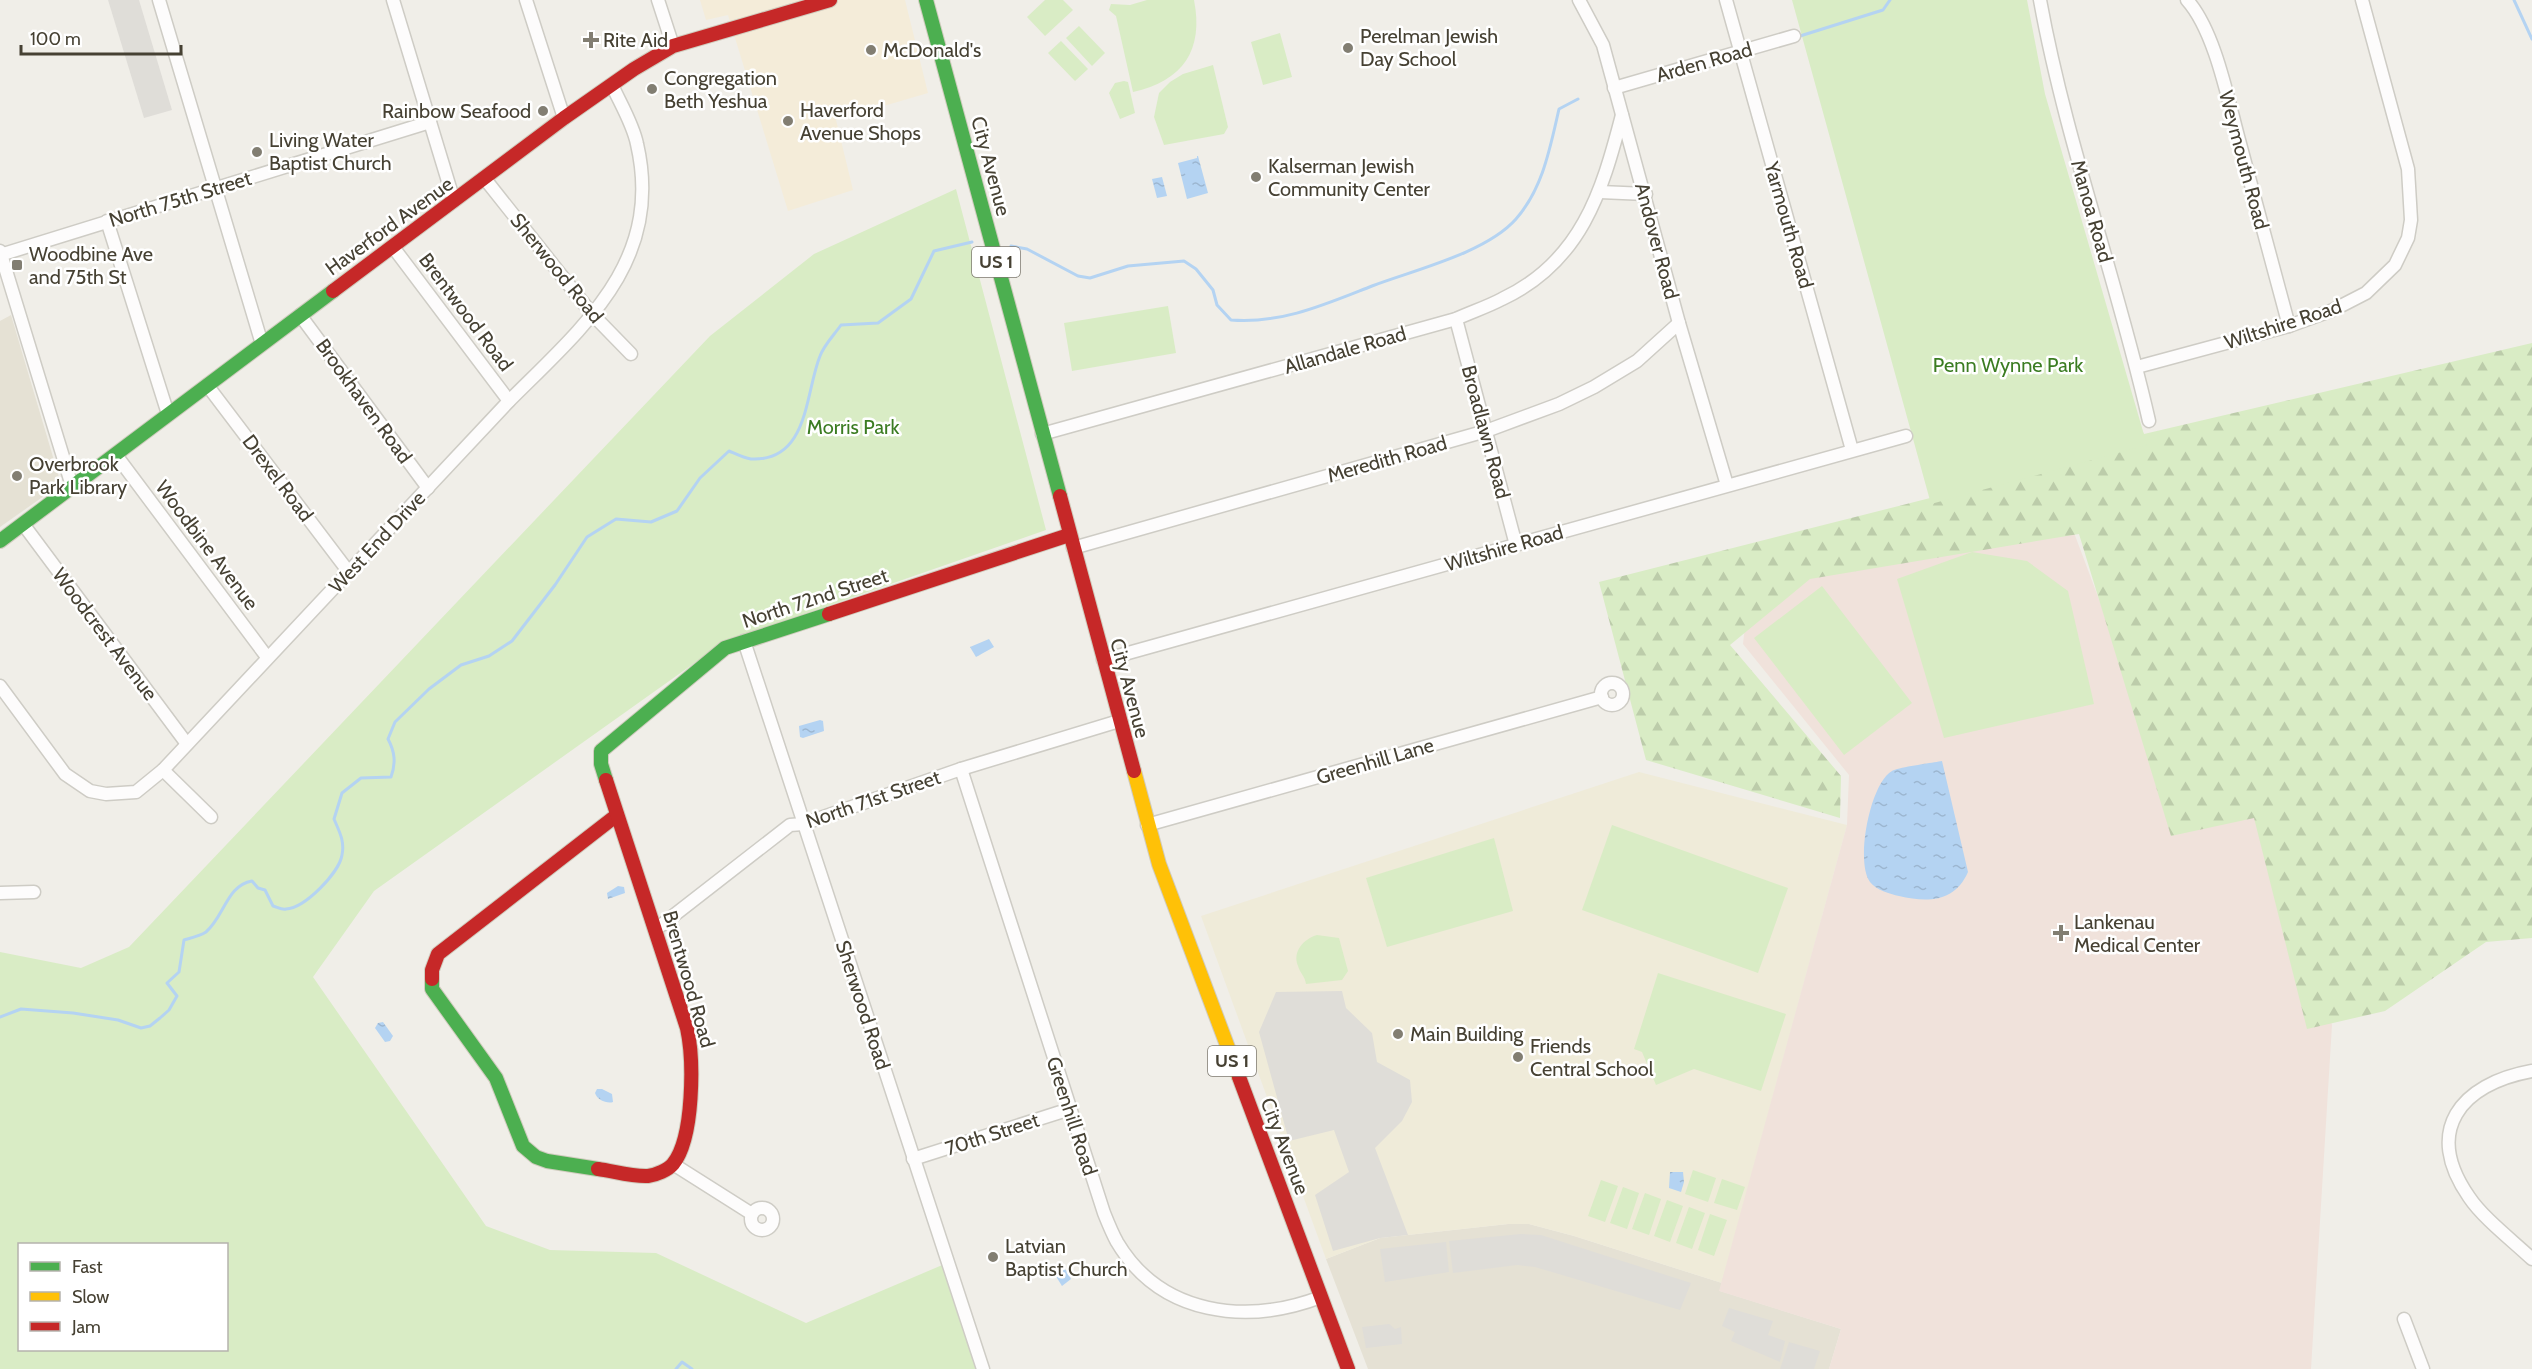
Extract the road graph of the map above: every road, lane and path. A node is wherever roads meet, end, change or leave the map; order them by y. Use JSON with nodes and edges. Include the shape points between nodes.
{"nodes":[{"id":1,"x":159,"y":0,"type":"edge"},
{"id":2,"x":393,"y":0,"type":"edge"},
{"id":3,"x":525,"y":0,"type":"edge"},
{"id":4,"x":658,"y":0,"type":"edge"},
{"id":5,"x":830,"y":0,"type":"edge"},
{"id":6,"x":926,"y":0,"type":"edge"},
{"id":7,"x":1579,"y":0,"type":"edge"},
{"id":8,"x":1726,"y":0,"type":"edge"},
{"id":9,"x":2040,"y":0,"type":"edge"},
{"id":10,"x":2187,"y":0,"type":"edge"},
{"id":11,"x":2362,"y":0,"type":"edge"},
{"id":12,"x":1794,"y":36,"type":"dead end"},
{"id":13,"x":673,"y":46,"type":"junction"},
{"id":14,"x":1740,"y":51,"type":"junction"},
{"id":15,"x":612,"y":85,"type":"junction"},
{"id":16,"x":1614,"y":88,"type":"junction"},
{"id":17,"x":1622,"y":115,"type":"junction"},
{"id":18,"x":564,"y":118,"type":"junction"},
{"id":19,"x":430,"y":123,"type":"junction"},
{"id":20,"x":485,"y":179,"type":"junction"},
{"id":21,"x":216,"y":188,"type":"junction"},
{"id":22,"x":1600,"y":192,"type":"junction"},
{"id":23,"x":1646,"y":194,"type":"junction"},
{"id":24,"x":454,"y":201,"type":"junction"},
{"id":25,"x":107,"y":221,"type":"junction"},
{"id":26,"x":393,"y":247,"type":"junction"},
{"id":27,"x":0,"y":254,"type":"edge"},
{"id":28,"x":592,"y":314,"type":"junction"},
{"id":29,"x":300,"y":315,"type":"junction"},
{"id":30,"x":1456,"y":319,"type":"junction"},
{"id":31,"x":1679,"y":323,"type":"junction"},
{"id":32,"x":2289,"y":326,"type":"junction"},
{"id":33,"x":262,"y":344,"type":"junction"},
{"id":34,"x":631,"y":354,"type":"dead end"},
{"id":35,"x":2137,"y":367,"type":"junction"},
{"id":36,"x":207,"y":384,"type":"junction"},
{"id":37,"x":509,"y":400,"type":"junction"},
{"id":38,"x":168,"y":414,"type":"junction"},
{"id":39,"x":2149,"y":421,"type":"dead end"},
{"id":40,"x":1486,"y":431,"type":"junction"},
{"id":41,"x":1042,"y":434,"type":"junction"},
{"id":42,"x":1906,"y":436,"type":"dead end"},
{"id":43,"x":1852,"y":450,"type":"junction"},
{"id":44,"x":116,"y":455,"type":"junction"},
{"id":45,"x":1727,"y":485,"type":"junction"},
{"id":46,"x":72,"y":486,"type":"junction"},
{"id":47,"x":428,"y":488,"type":"junction"},
{"id":48,"x":23,"y":524,"type":"junction"},
{"id":49,"x":0,"y":540,"type":"edge"},
{"id":50,"x":1071,"y":541,"type":"junction"},
{"id":51,"x":1516,"y":545,"type":"junction"},
{"id":52,"x":348,"y":571,"type":"junction"},
{"id":53,"x":744,"y":641,"type":"junction"},
{"id":54,"x":267,"y":657,"type":"junction"},
{"id":55,"x":1103,"y":660,"type":"junction"},
{"id":56,"x":0,"y":686,"type":"edge"},
{"id":57,"x":1602,"y":697,"type":"dead end"},
{"id":58,"x":1119,"y":721,"type":"junction"},
{"id":59,"x":187,"y":744,"type":"junction"},
{"id":60,"x":601,"y":751,"type":"joint"},
{"id":61,"x":961,"y":769,"type":"junction"},
{"id":62,"x":163,"y":770,"type":"junction"},
{"id":63,"x":617,"y":815,"type":"junction"},
{"id":64,"x":211,"y":817,"type":"dead end"},
{"id":65,"x":803,"y":824,"type":"junction"},
{"id":66,"x":1147,"y":825,"type":"junction"},
{"id":67,"x":34,"y":892,"type":"dead end"},
{"id":68,"x":0,"y":893,"type":"edge"},
{"id":69,"x":655,"y":930,"type":"junction"},
{"id":70,"x":2532,"y":1071,"type":"edge"},
{"id":71,"x":1070,"y":1109,"type":"junction"},
{"id":72,"x":914,"y":1159,"type":"junction"},
{"id":73,"x":673,"y":1164,"type":"junction"},
{"id":74,"x":752,"y":1214,"type":"dead end"},
{"id":75,"x":2532,"y":1259,"type":"edge"},
{"id":76,"x":1321,"y":1297,"type":"junction"},
{"id":77,"x":2404,"y":1319,"type":"dead end"},
{"id":78,"x":983,"y":1369,"type":"edge"},
{"id":79,"x":1348,"y":1369,"type":"edge"},
{"id":80,"x":2423,"y":1369,"type":"edge"}],
"edges":[{"from":1,"to":21,"type":"street"},
{"from":2,"to":19,"type":"street"},
{"from":3,"to":18,"type":"street"},
{"from":4,"to":13,"type":"street"},
{"from":5,"to":13,"type":"main road","name":"Haverford Avenue"},
{"from":6,"to":41,"type":"main road","name":"City Avenue","number":"US 1"},
{"from":7,"to":16,"type":"street","name":"Andover Road","via":[[1603,45]]},
{"from":8,"to":14,"type":"street","name":"Yarmouth Road"},
{"from":9,"to":35,"type":"street","name":"Manoa Road","via":[[2051,63]]},
{"from":10,"to":32,"type":"street","name":"Weymouth Road","via":[[2208,36],[2224,86]]},
{"from":11,"to":32,"type":"street","name":"Wiltshire Road","via":[[2408,169],[2412,203],[2408,238],[2395,265],[2366,293]]},
{"from":12,"to":14,"type":"street","name":"Arden Road"},
{"from":13,"to":15,"type":"main road","name":"Haverford Avenue"},
{"from":14,"to":16,"type":"street","name":"Arden Road"},
{"from":14,"to":43,"type":"street","name":"Yarmouth Road"},
{"from":15,"to":18,"type":"main road","name":"Haverford Avenue"},
{"from":15,"to":28,"type":"street","via":[[637,142],[642,179],[640,213],[625,268]]},
{"from":16,"to":17,"type":"street","name":"Andover Road"},
{"from":17,"to":22,"type":"street","name":"Allandale Road"},
{"from":17,"to":23,"type":"street","name":"Andover Road"},
{"from":18,"to":20,"type":"main road","name":"Haverford Avenue"},
{"from":19,"to":21,"type":"street","name":"North 75th Street"},
{"from":19,"to":24,"type":"street"},
{"from":20,"to":24,"type":"main road","name":"Haverford Avenue"},
{"from":20,"to":28,"type":"street","name":"Sherwood Road"},
{"from":21,"to":25,"type":"street","name":"North 75th Street"},
{"from":21,"to":33,"type":"street"},
{"from":22,"to":23,"type":"street"},
{"from":22,"to":30,"type":"street","name":"Allandale Road","via":[[1573,242],[1538,276],[1504,299]]},
{"from":23,"to":31,"type":"street","name":"Andover Road"},
{"from":24,"to":26,"type":"main road","name":"Haverford Avenue"},
{"from":25,"to":27,"type":"street","name":"North 75th Street"},
{"from":25,"to":38,"type":"street"},
{"from":26,"to":29,"type":"main road","name":"Haverford Avenue"},
{"from":26,"to":37,"type":"street","name":"Brentwood Road"},
{"from":27,"to":46,"type":"street"},
{"from":28,"to":34,"type":"street","name":"Sherwood Road"},
{"from":28,"to":37,"type":"street","name":"West End Drive"},
{"from":29,"to":33,"type":"main road","name":"Haverford Avenue"},
{"from":29,"to":47,"type":"street","name":"Brookhaven Road"},
{"from":30,"to":40,"type":"street","name":"Broadlawn Road"},
{"from":30,"to":41,"type":"street","name":"Allandale Road"},
{"from":31,"to":40,"type":"street","name":"Meredith Road","via":[[1637,361],[1594,387]]},
{"from":31,"to":45,"type":"street","name":"Andover Road"},
{"from":32,"to":35,"type":"street","name":"Wiltshire Road"},
{"from":33,"to":36,"type":"main road","name":"Haverford Avenue"},
{"from":35,"to":39,"type":"street","name":"Manoa Road"},
{"from":36,"to":38,"type":"main road","name":"Haverford Avenue"},
{"from":36,"to":52,"type":"street","name":"Drexel Road"},
{"from":37,"to":47,"type":"street","name":"West End Drive"},
{"from":38,"to":44,"type":"main road","name":"Haverford Avenue"},
{"from":40,"to":50,"type":"street","name":"Meredith Road"},
{"from":40,"to":51,"type":"street","name":"Broadlawn Road"},
{"from":41,"to":50,"type":"main road","name":"City Avenue","number":"US 1"},
{"from":42,"to":43,"type":"street","name":"Wiltshire Road"},
{"from":43,"to":45,"type":"street","name":"Wiltshire Road"},
{"from":44,"to":46,"type":"main road","name":"Haverford Avenue"},
{"from":44,"to":54,"type":"street","name":"Woodbine Avenue"},
{"from":45,"to":51,"type":"street","name":"Wiltshire Road"},
{"from":46,"to":48,"type":"main road","name":"Haverford Avenue"},
{"from":47,"to":52,"type":"street","name":"West End Drive"},
{"from":48,"to":49,"type":"main road","name":"Haverford Avenue"},
{"from":48,"to":59,"type":"street","name":"Woodcrest Avenue"},
{"from":50,"to":53,"type":"main road","name":"North 72nd Street"},
{"from":50,"to":55,"type":"main road","name":"City Avenue","number":"US 1"},
{"from":51,"to":55,"type":"street","name":"Wiltshire Road"},
{"from":52,"to":54,"type":"street","name":"West End Drive"},
{"from":53,"to":60,"type":"main road","name":"North 72nd Street","via":[[725,648]]},
{"from":53,"to":65,"type":"street","name":"Sherwood Road"},
{"from":54,"to":59,"type":"street","name":"West End Drive"},
{"from":55,"to":58,"type":"main road","name":"City Avenue","number":"US 1"},
{"from":56,"to":62,"type":"street","name":"West End Drive","via":[[65,774],[90,791],[112,795],[136,792]]},
{"from":57,"to":66,"type":"street","name":"Greenhill Lane"},
{"from":58,"to":61,"type":"street","name":"North 71st Street"},
{"from":58,"to":66,"type":"main road","name":"City Avenue","number":"US 1"},
{"from":59,"to":62,"type":"street","name":"West End Drive"},
{"from":60,"to":63,"type":"main road","name":"Brentwood Road","via":[[601,765]]},
{"from":61,"to":65,"type":"street","name":"North 71st Street"},
{"from":61,"to":71,"type":"street","name":"Greenhill Road"},
{"from":62,"to":64,"type":"street"},
{"from":63,"to":69,"type":"main road","name":"Brentwood Road"},
{"from":63,"to":73,"type":"main road","via":[[438,954],[432,970],[432,989],[496,1078],[523,1146],[536,1157],[648,1176]]},
{"from":65,"to":69,"type":"street","name":"North 71st Street","via":[[790,825]]},
{"from":65,"to":72,"type":"street","name":"Sherwood Road"},
{"from":66,"to":76,"type":"main road","name":"City Avenue","number":"US 1","via":[[1169,895]]},
{"from":67,"to":68,"type":"street"},
{"from":69,"to":73,"type":"main road","name":"Brentwood Road","via":[[693,1057],[681,1150]]},
{"from":70,"to":75,"type":"street","via":[[2482,1087],[2453,1117],[2448,1133],[2450,1160],[2471,1200]]},
{"from":71,"to":72,"type":"street","name":"70th Street"},
{"from":71,"to":76,"type":"street","name":"Greenhill Road","via":[[1104,1213],[1118,1243],[1155,1283],[1202,1307],[1237,1313],[1273,1311]]},
{"from":72,"to":78,"type":"street","name":"Sherwood Road"},
{"from":73,"to":74,"type":"street"},
{"from":76,"to":79,"type":"main road","name":"City Avenue","number":"US 1"},
{"from":77,"to":80,"type":"street"}]}
